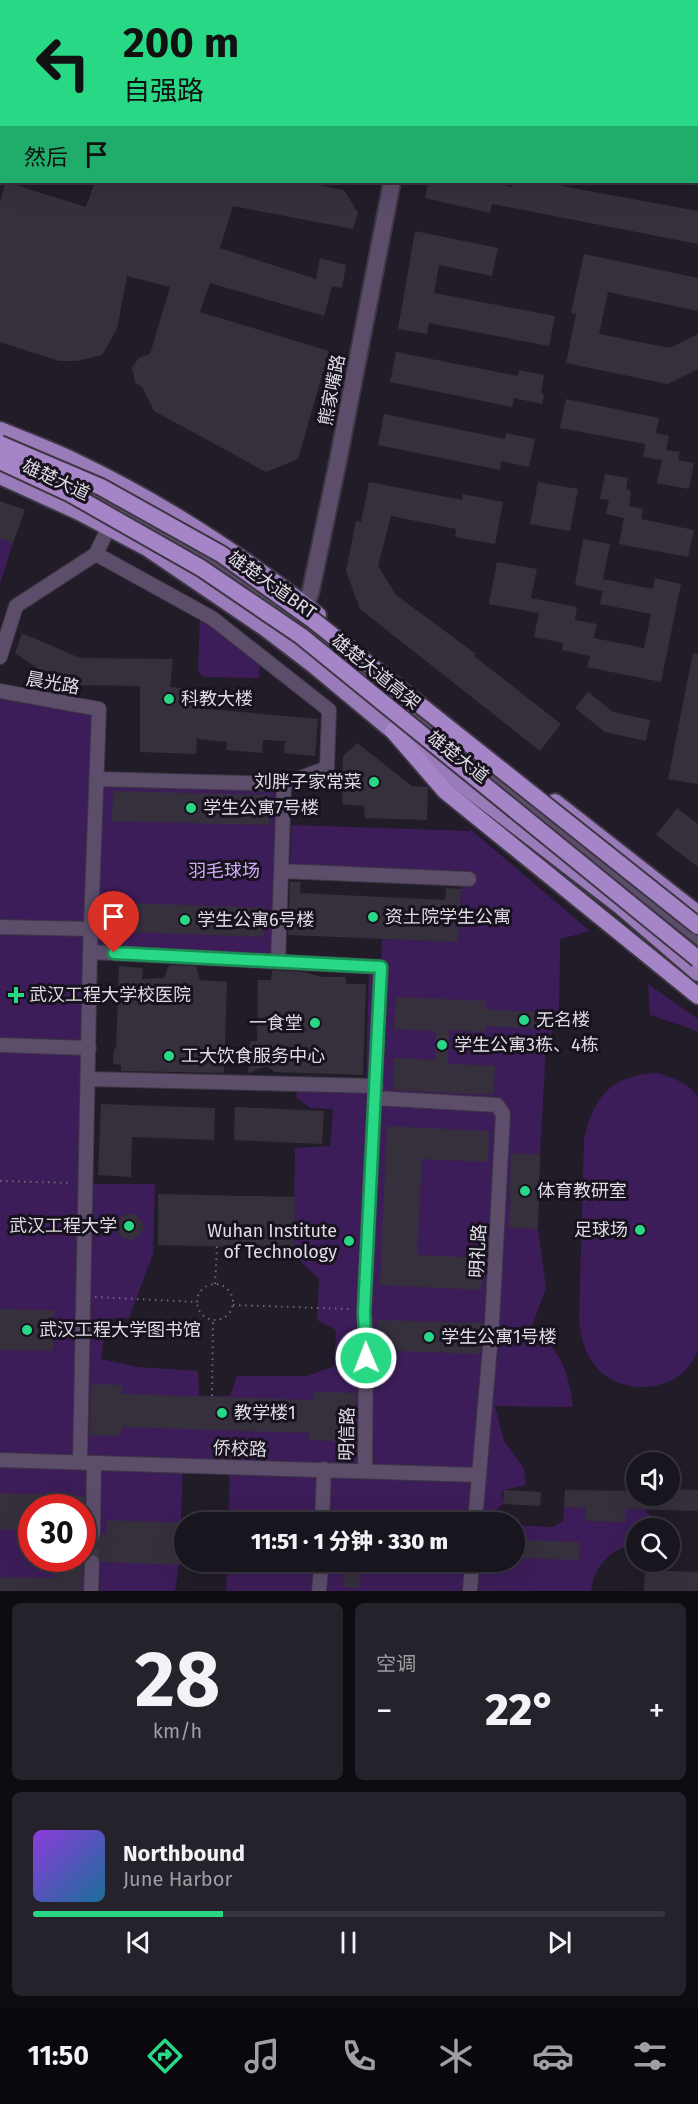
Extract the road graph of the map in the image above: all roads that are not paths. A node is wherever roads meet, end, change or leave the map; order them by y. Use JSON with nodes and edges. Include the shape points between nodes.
{"nodes":[{"id":1,"x":392,"y":183,"type":"edge"},
{"id":2,"x":0,"y":430,"type":"edge"},
{"id":3,"x":0,"y":444,"type":"edge"},
{"id":4,"x":0,"y":452,"type":"edge"},
{"id":5,"x":0,"y":461,"type":"edge"},
{"id":6,"x":0,"y":476,"type":"edge"},
{"id":7,"x":153,"y":504,"type":"junction"},
{"id":8,"x":122,"y":509,"type":"junction"},
{"id":9,"x":105,"y":535,"type":"dead end"},
{"id":10,"x":132,"y":540,"type":"junction"},
{"id":11,"x":96,"y":554,"type":"junction"},
{"id":12,"x":306,"y":605,"type":"junction"},
{"id":13,"x":0,"y":657,"type":"edge"},
{"id":14,"x":0,"y":691,"type":"edge"},
{"id":15,"x":393,"y":731,"type":"junction"},
{"id":16,"x":96,"y":779,"type":"junction"},
{"id":17,"x":284,"y":784,"type":"junction"},
{"id":18,"x":281,"y":871,"type":"junction"},
{"id":19,"x":469,"y":879,"type":"dead end"},
{"id":20,"x":698,"y":914,"type":"edge"},
{"id":21,"x":698,"y":926,"type":"edge"},
{"id":22,"x":0,"y":927,"type":"edge"},
{"id":23,"x":91,"y":929,"type":"junction"},
{"id":24,"x":698,"y":941,"type":"edge"},
{"id":25,"x":90,"y":952,"type":"junction"},
{"id":26,"x":698,"y":958,"type":"edge"},
{"id":27,"x":278,"y":962,"type":"junction"},
{"id":28,"x":698,"y":973,"type":"edge"},
{"id":29,"x":698,"y":996,"type":"edge"},
{"id":30,"x":0,"y":1045,"type":"edge"},
{"id":31,"x":89,"y":1048,"type":"junction"},
{"id":32,"x":88,"y":1079,"type":"junction"},
{"id":33,"x":376,"y":1092,"type":"junction"},
{"id":34,"x":0,"y":1460,"type":"edge"},
{"id":35,"x":80,"y":1462,"type":"junction"},
{"id":36,"x":94,"y":1463,"type":"junction"},
{"id":37,"x":324,"y":1469,"type":"junction"},
{"id":38,"x":365,"y":1470,"type":"junction"},
{"id":39,"x":478,"y":1475,"type":"junction"},
{"id":40,"x":94,"y":1494,"type":"edge"},
{"id":41,"x":322,"y":1512,"type":"edge"},
{"id":42,"x":476,"y":1512,"type":"edge"},
{"id":43,"x":92,"y":1572,"type":"tunnel mouth"},
{"id":44,"x":321,"y":1572,"type":"edge"},
{"id":45,"x":471,"y":1572,"type":"edge"},
{"id":46,"x":91,"y":1591,"type":"edge"},
{"id":47,"x":319,"y":1591,"type":"edge"},
{"id":48,"x":470,"y":1591,"type":"edge"}],
"edges":[{"from":1,"to":12,"type":"street","name":"熊家嘴路"},
{"from":2,"to":7,"type":"main road","name":"雄楚大道","via":[[72,460]]},
{"from":3,"to":21,"type":"highway","name":"雄楚大道高架","bridge":true,"via":[[101,487],[221,554],[313,620]]},
{"from":4,"to":8,"type":"lane","name":"雄楚大道BRT"},
{"from":5,"to":26,"type":"highway","name":"雄楚大道高架","bridge":true,"via":[[71,494],[201,568],[301,636]]},
{"from":6,"to":10,"type":"main road","name":"雄楚大道"},
{"from":7,"to":8,"type":"main road","via":[[136,501]]},
{"from":7,"to":12,"type":"main road","name":"雄楚大道","via":[[180,518]]},
{"from":8,"to":10,"type":"main road","via":[[118,516],[121,530]]},
{"from":8,"to":24,"type":"lane","name":"雄楚大道BRT","via":[[207,558],[286,612]]},
{"from":9,"to":11,"type":"street"},
{"from":10,"to":15,"type":"main road","name":"雄楚大道","via":[[265,628]]},
{"from":11,"to":13,"type":"street","via":[[16,606]]},
{"from":11,"to":17,"type":"street","via":[[212,618],[329,710],[327,768]]},
{"from":12,"to":20,"type":"main road","name":"雄楚大道"},
{"from":14,"to":16,"type":"street","name":"晨光路","via":[[99,710]]},
{"from":15,"to":28,"type":"main road","name":"雄楚大道","via":[[620,906]]},
{"from":15,"to":29,"type":"highway","via":[[445,791]]},
{"from":16,"to":17,"type":"street"},
{"from":16,"to":23,"type":"street"},
{"from":17,"to":18,"type":"street"},
{"from":18,"to":19,"type":"street"},
{"from":18,"to":27,"type":"street"},
{"from":22,"to":23,"type":"street"},
{"from":23,"to":25,"type":"street"},
{"from":25,"to":27,"type":"street"},
{"from":25,"to":31,"type":"street"},
{"from":27,"to":33,"type":"street","name":"明信路","via":[[381,967]]},
{"from":30,"to":31,"type":"street"},
{"from":31,"to":32,"type":"street"},
{"from":32,"to":33,"type":"street"},
{"from":32,"to":35,"type":"street"},
{"from":33,"to":38,"type":"street","name":"明信路","via":[[364,1310]]},
{"from":33,"to":39,"type":"street","name":"明礼路","via":[[497,1105],[503,1114],[492,1323]]},
{"from":34,"to":35,"type":"street","name":"侨校路"},
{"from":35,"to":36,"type":"street","name":"侨校路"},
{"from":36,"to":37,"type":"street","name":"侨校路"},
{"from":36,"to":40,"type":"street"},
{"from":37,"to":38,"type":"street","name":"侨校路"},
{"from":37,"to":41,"type":"street"},
{"from":38,"to":39,"type":"street","name":"侨校路"},
{"from":39,"to":42,"type":"street","name":"明礼路"},
{"from":43,"to":46,"type":"street"},
{"from":44,"to":47,"type":"street"},
{"from":45,"to":48,"type":"street"}]}
